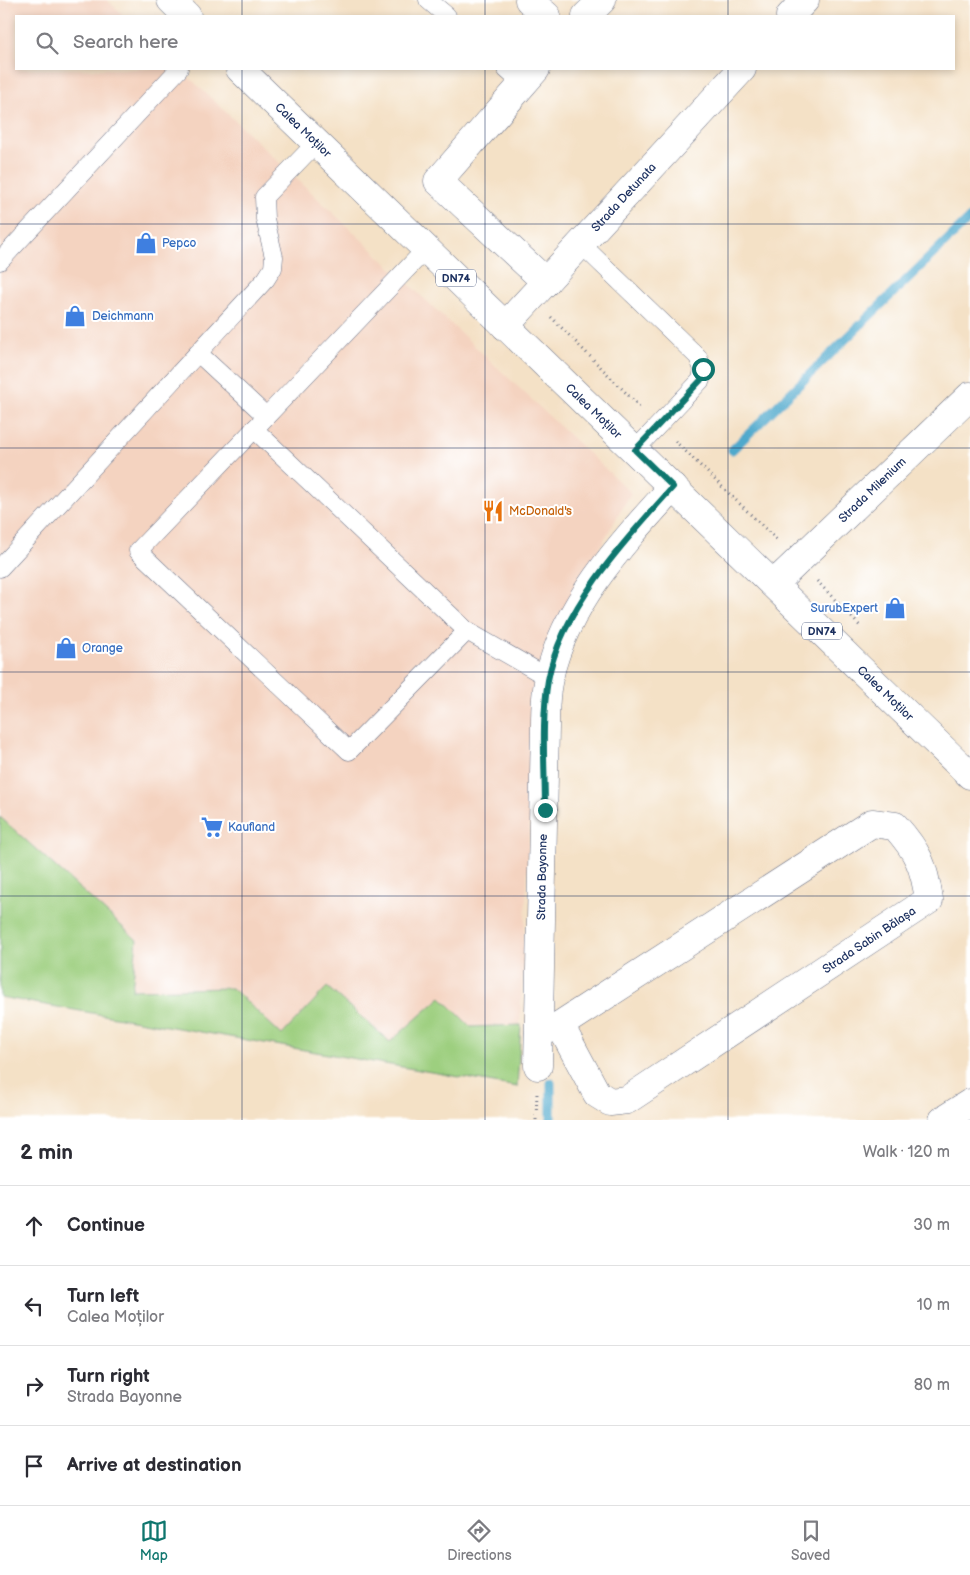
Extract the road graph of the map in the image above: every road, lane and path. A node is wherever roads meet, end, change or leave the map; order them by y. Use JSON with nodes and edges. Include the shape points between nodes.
{"nodes":[{"id":1,"x":171,"y":0,"type":"edge"},
{"id":2,"x":428,"y":0,"type":"edge"},
{"id":3,"x":530,"y":0,"type":"edge"},
{"id":4,"x":602,"y":0,"type":"edge"},
{"id":5,"x":805,"y":0,"type":"edge"},
{"id":6,"x":186,"y":15,"type":"edge"},
{"id":7,"x":445,"y":15,"type":"edge"},
{"id":8,"x":546,"y":15,"type":"edge"},
{"id":9,"x":587,"y":15,"type":"edge"},
{"id":10,"x":791,"y":15,"type":"edge"},
{"id":11,"x":178,"y":70,"type":"edge"},
{"id":12,"x":241,"y":70,"type":"edge"},
{"id":13,"x":741,"y":70,"type":"edge"},
{"id":14,"x":521,"y":74,"type":"edge"},
{"id":15,"x":316,"y":142,"type":"junction"},
{"id":16,"x":581,"y":244,"type":"junction"},
{"id":17,"x":426,"y":249,"type":"junction"},
{"id":18,"x":0,"y":261,"type":"edge"},
{"id":19,"x":538,"y":290,"type":"junction"},
{"id":20,"x":505,"y":326,"type":"junction"},
{"id":21,"x":198,"y":353,"type":"junction"},
{"id":22,"x":970,"y":396,"type":"edge"},
{"id":23,"x":266,"y":416,"type":"junction"},
{"id":24,"x":660,"y":426,"type":"junction"},
{"id":25,"x":254,"y":429,"type":"junction"},
{"id":26,"x":635,"y":450,"type":"junction"},
{"id":27,"x":673,"y":487,"type":"junction"},
{"id":28,"x":797,"y":561,"type":"junction"},
{"id":29,"x":0,"y":568,"type":"edge"},
{"id":30,"x":774,"y":584,"type":"junction"},
{"id":31,"x":467,"y":631,"type":"junction"},
{"id":32,"x":865,"y":631,"type":"dead end"},
{"id":33,"x":548,"y":678,"type":"junction"},
{"id":34,"x":970,"y":775,"type":"edge"},
{"id":35,"x":549,"y":1029,"type":"junction"},
{"id":36,"x":538,"y":1066,"type":"dead end"},
{"id":37,"x":970,"y":1103,"type":"edge"},
{"id":38,"x":943,"y":1120,"type":"edge"}],
"edges":[{"from":1,"to":6,"type":"street"},
{"from":2,"to":7,"type":"lane"},
{"from":3,"to":8,"type":"street"},
{"from":4,"to":9,"type":"street"},
{"from":5,"to":10,"type":"street"},
{"from":11,"to":18,"type":"lane"},
{"from":12,"to":15,"type":"street","name":"Calea Moților","number":"DN74"},
{"from":13,"to":16,"type":"street","name":"Strada Detunata"},
{"from":14,"to":19,"type":"street","via":[[438,181]]},
{"from":15,"to":17,"type":"street","name":"Calea Moților","number":"DN74"},
{"from":15,"to":21,"type":"lane","via":[[264,197],[265,218],[274,256],[273,268]]},
{"from":16,"to":19,"type":"street","name":"Strada Detunata"},
{"from":16,"to":24,"type":"lane","via":[[698,357],[703,369],[701,380]]},
{"from":17,"to":20,"type":"street","name":"Calea Moților","number":"DN74"},
{"from":17,"to":23,"type":"lane"},
{"from":19,"to":20,"type":"street","name":"Strada Detunata"},
{"from":19,"to":24,"type":"path"},
{"from":20,"to":26,"type":"street","name":"Calea Moților","number":"DN74"},
{"from":21,"to":23,"type":"lane"},
{"from":21,"to":29,"type":"lane"},
{"from":22,"to":28,"type":"street","name":"Strada Milenium"},
{"from":23,"to":25,"type":"lane"},
{"from":24,"to":26,"type":"lane"},
{"from":24,"to":28,"type":"path"},
{"from":25,"to":31,"type":"lane"},
{"from":25,"to":31,"type":"lane","via":[[138,551],[199,609],[349,751]]},
{"from":26,"to":27,"type":"street","name":"Calea Moților","number":"DN74"},
{"from":27,"to":30,"type":"street","name":"Calea Moților","number":"DN74"},
{"from":27,"to":33,"type":"street","name":"Strada Bayonne","via":[[625,540],[582,602],[557,648]]},
{"from":28,"to":30,"type":"street","name":"Strada Milenium"},
{"from":28,"to":32,"type":"path"},
{"from":30,"to":34,"type":"street","name":"Calea Moților","number":"DN74"},
{"from":31,"to":33,"type":"lane"},
{"from":33,"to":35,"type":"street","name":"Strada Bayonne","via":[[545,727]]},
{"from":35,"to":35,"type":"street","name":"Strada Sabin Bălașa","via":[[597,1094],[610,1102],[628,1100],[929,900],[925,872],[914,847],[895,826],[872,823]]},
{"from":35,"to":36,"type":"street","name":"Strada Bayonne"},
{"from":37,"to":38,"type":"street"}]}
